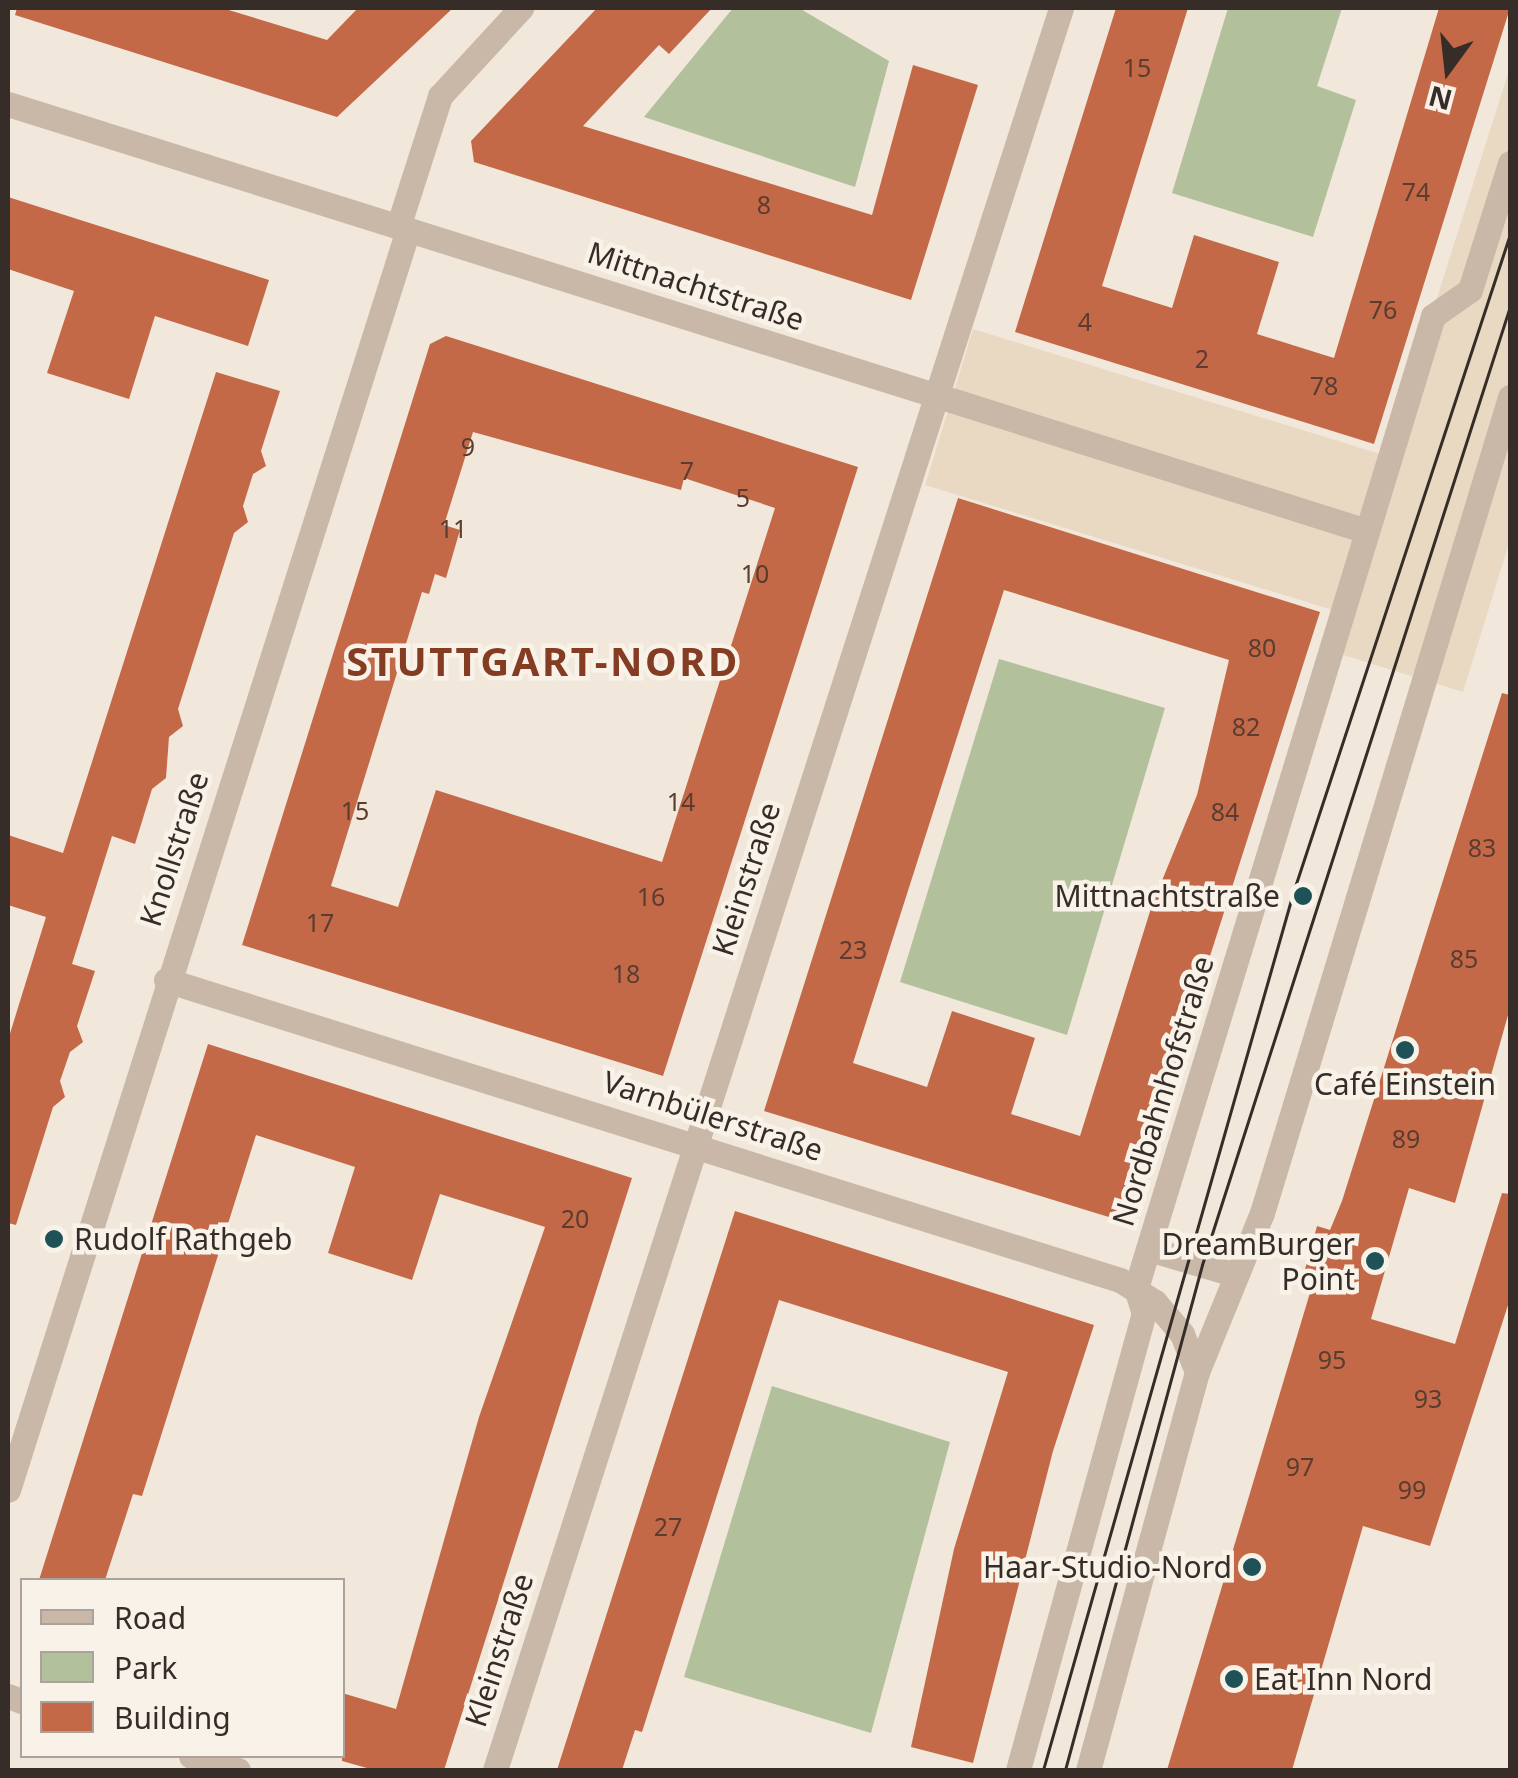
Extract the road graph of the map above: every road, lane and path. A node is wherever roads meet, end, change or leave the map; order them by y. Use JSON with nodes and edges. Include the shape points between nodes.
{"nodes":[{"id":1,"x":521,"y":8,"type":"edge"},
{"id":2,"x":1061,"y":8,"type":"edge"},
{"id":3,"x":8,"y":104,"type":"edge"},
{"id":4,"x":1510,"y":164,"type":"edge"},
{"id":5,"x":403,"y":228,"type":"junction"},
{"id":6,"x":1510,"y":397,"type":"edge"},
{"id":7,"x":943,"y":398,"type":"junction"},
{"id":8,"x":1364,"y":530,"type":"junction"},
{"id":9,"x":166,"y":980,"type":"junction"},
{"id":10,"x":695,"y":1143,"type":"junction"},
{"id":11,"x":1148,"y":1248,"type":"junction"},
{"id":12,"x":1233,"y":1274,"type":"junction"},
{"id":13,"x":1136,"y":1288,"type":"junction"},
{"id":14,"x":1197,"y":1372,"type":"junction"},
{"id":15,"x":8,"y":1490,"type":"edge"},
{"id":16,"x":198,"y":1758,"type":"edge"},
{"id":17,"x":238,"y":1770,"type":"edge"},
{"id":18,"x":495,"y":1770,"type":"edge"},
{"id":19,"x":1018,"y":1770,"type":"edge"},
{"id":20,"x":1088,"y":1770,"type":"edge"}],
"edges":[{"from":1,"to":5,"type":"street","name":"Knollstraße","via":[[440,96]]},
{"from":2,"to":7,"type":"street","name":"Kleinstraße"},
{"from":3,"to":5,"type":"street","name":"Mittnachtstraße"},
{"from":4,"to":8,"type":"street","name":"Nordbahnhofstraße","via":[[1470,290],[1433,316]]},
{"from":5,"to":7,"type":"street","name":"Mittnachtstraße"},
{"from":5,"to":9,"type":"street","name":"Knollstraße"},
{"from":6,"to":12,"type":"street","via":[[1262,1214]]},
{"from":7,"to":8,"type":"street","name":"Mittnachtstraße"},
{"from":7,"to":10,"type":"street","name":"Kleinstraße"},
{"from":8,"to":11,"type":"street","name":"Nordbahnhofstraße"},
{"from":9,"to":10,"type":"street","name":"Varnbülerstraße"},
{"from":9,"to":15,"type":"street","name":"Knollstraße"},
{"from":10,"to":13,"type":"street","name":"Varnbülerstraße"},
{"from":10,"to":18,"type":"street","name":"Kleinstraße"},
{"from":11,"to":12,"type":"street"},
{"from":11,"to":13,"type":"street","name":"Nordbahnhofstraße"},
{"from":12,"to":14,"type":"street"},
{"from":13,"to":14,"type":"street","name":"Varnbülerstraße","via":[[1182,1334]]},
{"from":13,"to":19,"type":"street","name":"Nordbahnhofstraße","via":[[1144,1314]]},
{"from":14,"to":20,"type":"street"},
{"from":16,"to":17,"type":"street"}]}
